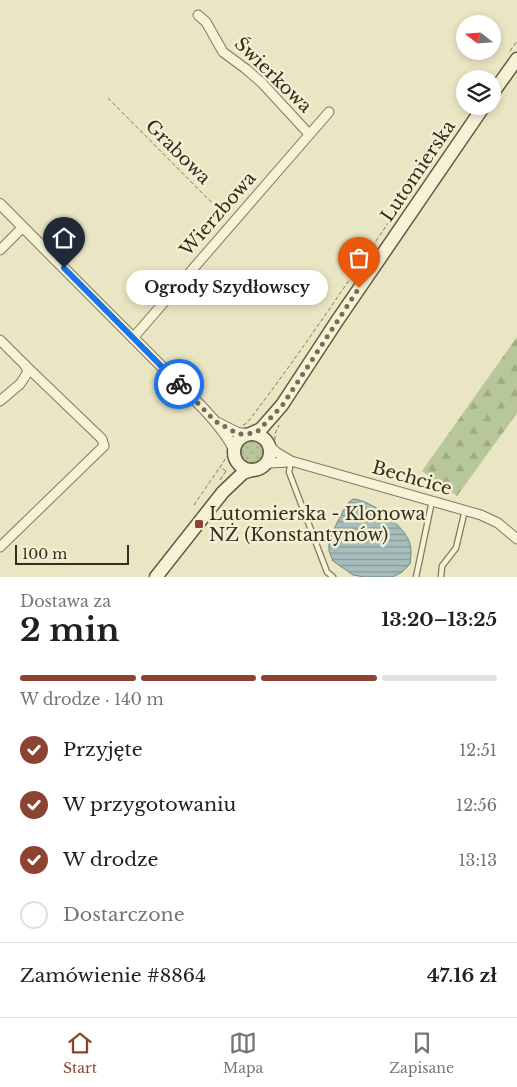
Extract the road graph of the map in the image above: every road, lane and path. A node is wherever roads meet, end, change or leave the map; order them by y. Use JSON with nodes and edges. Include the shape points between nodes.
{"nodes":[{"id":1,"x":198,"y":15,"type":"dead end"},
{"id":2,"x":517,"y":59,"type":"edge"},
{"id":3,"x":501,"y":81,"type":"edge"},
{"id":4,"x":108,"y":98,"type":"dead end"},
{"id":5,"x":329,"y":112,"type":"dead end"},
{"id":6,"x":478,"y":115,"type":"edge"},
{"id":7,"x":459,"y":124,"type":"dead end"},
{"id":8,"x":309,"y":134,"type":"junction"},
{"id":9,"x":0,"y":204,"type":"edge"},
{"id":10,"x":232,"y":223,"type":"junction"},
{"id":11,"x":23,"y":227,"type":"junction"},
{"id":12,"x":0,"y":250,"type":"edge"},
{"id":13,"x":133,"y":338,"type":"junction"},
{"id":14,"x":0,"y":340,"type":"edge"},
{"id":15,"x":25,"y":365,"type":"junction"},
{"id":16,"x":0,"y":401,"type":"edge"},
{"id":17,"x":282,"y":406,"type":"junction"},
{"id":18,"x":215,"y":421,"type":"junction"},
{"id":19,"x":247,"y":431,"type":"junction"},
{"id":20,"x":269,"y":445,"type":"junction"},
{"id":21,"x":232,"y":454,"type":"junction"},
{"id":22,"x":291,"y":461,"type":"junction"},
{"id":23,"x":220,"y":467,"type":"junction"},
{"id":24,"x":258,"y":468,"type":"junction"},
{"id":25,"x":228,"y":473,"type":"dead end"},
{"id":26,"x":222,"y":492,"type":"junction"},
{"id":27,"x":432,"y":501,"type":"junction"},
{"id":28,"x":194,"y":505,"type":"dead end"},
{"id":29,"x":465,"y":510,"type":"junction"},
{"id":30,"x":517,"y":539,"type":"edge"},
{"id":31,"x":0,"y":547,"type":"edge"},
{"id":32,"x":156,"y":577,"type":"edge"},
{"id":33,"x":333,"y":577,"type":"edge"},
{"id":34,"x":416,"y":577,"type":"edge"},
{"id":35,"x":442,"y":577,"type":"edge"}],
"edges":[{"from":1,"to":8,"type":"street","name":"Świerkowa","via":[[206,22],[223,52],[262,83]]},
{"from":2,"to":3,"type":"main road"},
{"from":4,"to":10,"type":"path","name":"Grabowa"},
{"from":5,"to":8,"type":"street","name":"Wierzbowa"},
{"from":6,"to":17,"type":"main road","name":"Lutomierska"},
{"from":7,"to":19,"type":"path","via":[[247,423]]},
{"from":8,"to":10,"type":"street","name":"Wierzbowa"},
{"from":9,"to":11,"type":"street"},
{"from":10,"to":13,"type":"street","name":"Wierzbowa"},
{"from":11,"to":12,"type":"street"},
{"from":11,"to":13,"type":"street"},
{"from":13,"to":18,"type":"street"},
{"from":14,"to":15,"type":"street"},
{"from":15,"to":16,"type":"street","via":[[26,378]]},
{"from":15,"to":31,"type":"street","via":[[102,439],[104,446]]},
{"from":17,"to":19,"type":"main road","name":"Lutomierska","via":[[261,429]]},
{"from":17,"to":20,"type":"main road","name":"Lutomierska","via":[[270,434]]},
{"from":18,"to":19,"type":"street","via":[[238,434]]},
{"from":18,"to":21,"type":"street","via":[[230,441]]},
{"from":19,"to":20,"type":"main road","via":[[264,438]]},
{"from":19,"to":21,"type":"main road"},
{"from":20,"to":22,"type":"street","name":"Bechcice"},
{"from":20,"to":24,"type":"main road","via":[[269,458]]},
{"from":21,"to":23,"type":"path"},
{"from":21,"to":24,"type":"main road","via":[[240,466]]},
{"from":21,"to":26,"type":"main road","via":[[233,469]]},
{"from":22,"to":24,"type":"street","name":"Bechcice","via":[[269,463]]},
{"from":22,"to":27,"type":"street","name":"Bechcice"},
{"from":22,"to":33,"type":"lane","via":[[289,472],[327,572]]},
{"from":23,"to":25,"type":"path"},
{"from":23,"to":28,"type":"path"},
{"from":24,"to":26,"type":"main road","via":[[243,474]]},
{"from":26,"to":32,"type":"main road"},
{"from":27,"to":29,"type":"street","name":"Bechcice"},
{"from":27,"to":34,"type":"lane"},
{"from":29,"to":30,"type":"street","name":"Bechcice","via":[[498,523]]},
{"from":29,"to":35,"type":"lane","via":[[456,548],[442,566]]}]}
